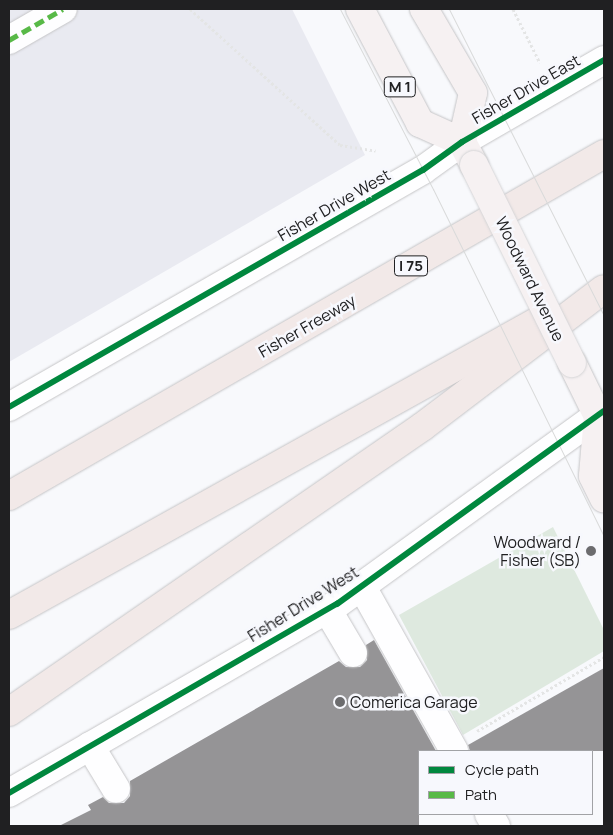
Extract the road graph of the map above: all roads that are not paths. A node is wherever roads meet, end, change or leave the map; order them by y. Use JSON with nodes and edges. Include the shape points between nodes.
{"nodes":[{"id":1,"x":63,"y":9,"type":"edge"},
{"id":2,"x":360,"y":9,"type":"edge"},
{"id":3,"x":424,"y":9,"type":"edge"},
{"id":4,"x":9,"y":40,"type":"edge"},
{"id":5,"x":604,"y":60,"type":"edge"},
{"id":6,"x":468,"y":154,"type":"junction"},
{"id":7,"x":604,"y":154,"type":"edge"},
{"id":8,"x":604,"y":284,"type":"edge"},
{"id":9,"x":604,"y":289,"type":"edge"},
{"id":10,"x":9,"y":407,"type":"edge"},
{"id":11,"x":602,"y":415,"type":"edge"},
{"id":12,"x":9,"y":496,"type":"edge"},
{"id":13,"x":604,"y":499,"type":"edge"},
{"id":14,"x":361,"y":585,"type":"junction"},
{"id":15,"x":327,"y":609,"type":"junction"},
{"id":16,"x":9,"y":615,"type":"edge"},
{"id":17,"x":352,"y":653,"type":"dead end"},
{"id":18,"x":9,"y":712,"type":"edge"},
{"id":19,"x":90,"y":746,"type":"junction"},
{"id":20,"x":452,"y":748,"type":"edge"},
{"id":21,"x":116,"y":789,"type":"dead end"},
{"id":22,"x":9,"y":794,"type":"edge"},
{"id":23,"x":490,"y":815,"type":"edge"},
{"id":24,"x":496,"y":826,"type":"edge"}],
"edges":[{"from":1,"to":4,"type":"street"},
{"from":2,"to":6,"type":"main road","number":"M 1","via":[[420,123]]},
{"from":3,"to":6,"type":"main road","via":[[473,93]]},
{"from":5,"to":6,"type":"street","name":"Fisher Drive East"},
{"from":6,"to":10,"type":"street","name":"Fisher Drive West","via":[[423,170]]},
{"from":6,"to":11,"type":"main road","name":"Woodward Avenue","bridge":true,"via":[[572,363]]},
{"from":7,"to":12,"type":"highway","name":"Fisher Freeway","number":"I 75"},
{"from":8,"to":16,"type":"highway"},
{"from":9,"to":18,"type":"highway","via":[[422,427]]},
{"from":11,"to":13,"type":"main road","via":[[593,476]]},
{"from":11,"to":14,"type":"street","name":"Fisher Drive West"},
{"from":14,"to":15,"type":"street","name":"Fisher Drive West"},
{"from":14,"to":20,"type":"street"},
{"from":15,"to":17,"type":"street"},
{"from":15,"to":19,"type":"street","name":"Fisher Drive West"},
{"from":19,"to":21,"type":"street"},
{"from":19,"to":22,"type":"street","name":"Fisher Drive West"},
{"from":23,"to":24,"type":"street"}]}
